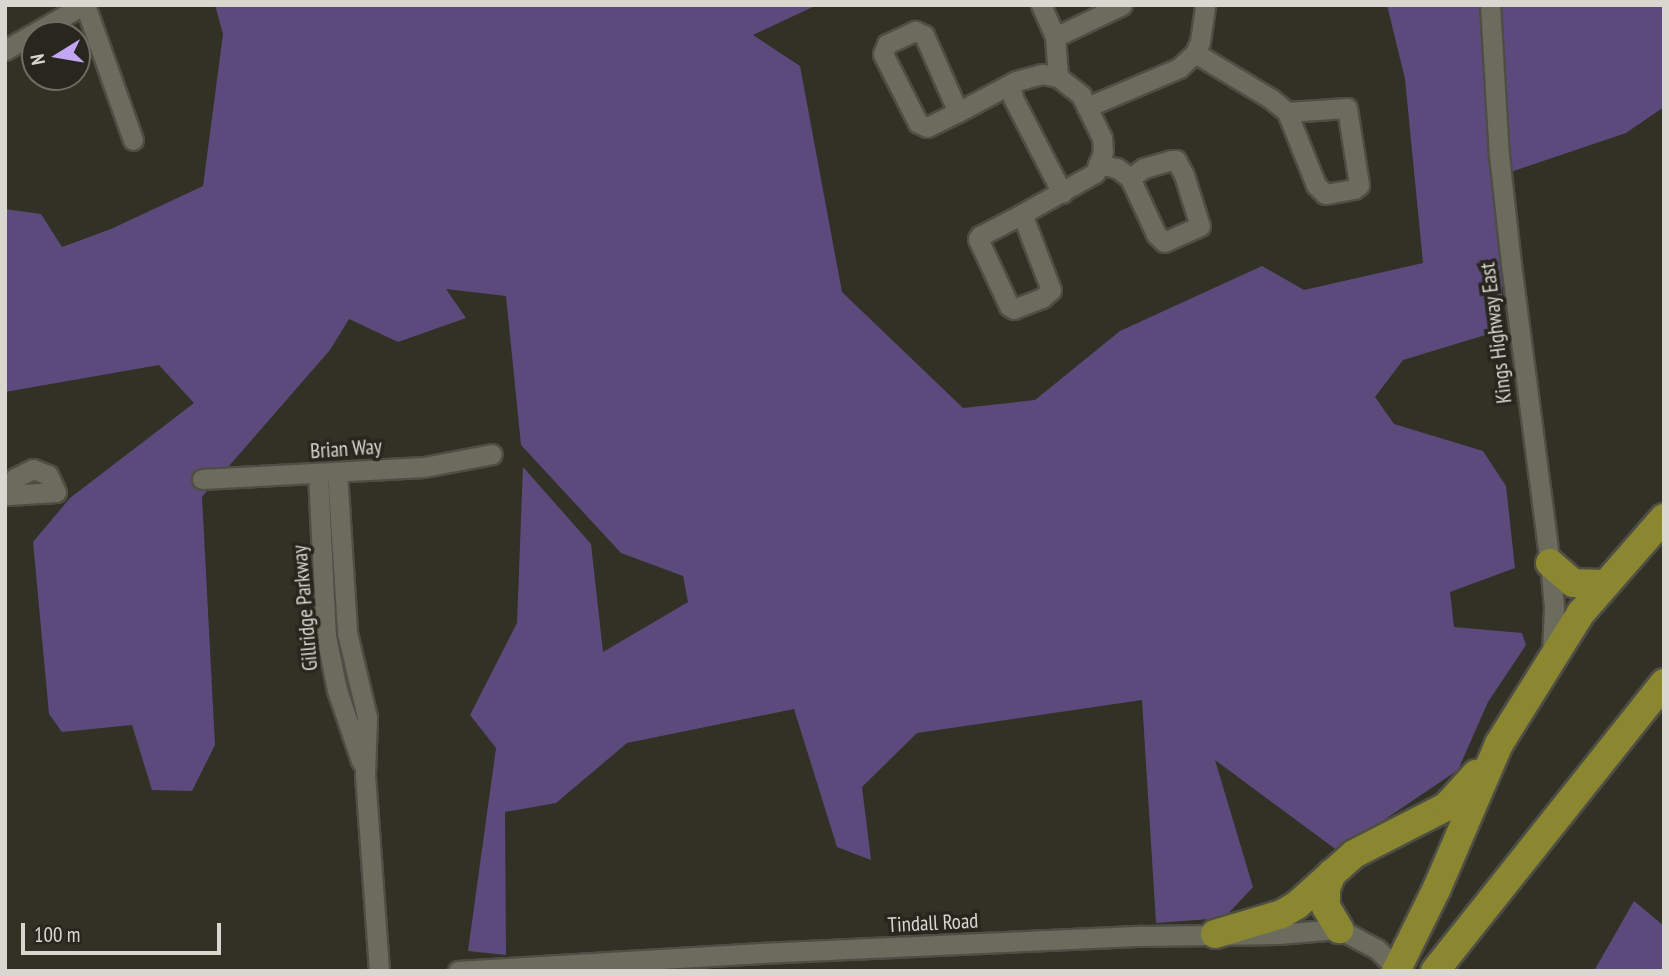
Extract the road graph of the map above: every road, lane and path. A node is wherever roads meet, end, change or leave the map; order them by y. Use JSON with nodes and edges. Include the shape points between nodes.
{"nodes":[{"id":1,"x":84,"y":5,"type":"edge"},
{"id":2,"x":1041,"y":5,"type":"edge"},
{"id":3,"x":1122,"y":5,"type":"edge"},
{"id":4,"x":1205,"y":5,"type":"edge"},
{"id":5,"x":1490,"y":5,"type":"edge"},
{"id":6,"x":1055,"y":37,"type":"junction"},
{"id":7,"x":5,"y":50,"type":"edge"},
{"id":8,"x":1195,"y":53,"type":"junction"},
{"id":9,"x":1058,"y":77,"type":"junction"},
{"id":10,"x":1011,"y":84,"type":"junction"},
{"id":11,"x":1087,"y":107,"type":"junction"},
{"id":12,"x":958,"y":112,"type":"junction"},
{"id":13,"x":1287,"y":112,"type":"junction"},
{"id":14,"x":133,"y":140,"type":"dead end"},
{"id":15,"x":1098,"y":164,"type":"junction"},
{"id":16,"x":1130,"y":178,"type":"dead end"},
{"id":17,"x":1062,"y":192,"type":"junction"},
{"id":18,"x":1022,"y":214,"type":"junction"},
{"id":19,"x":492,"y":454,"type":"dead end"},
{"id":20,"x":328,"y":473,"type":"junction"},
{"id":21,"x":202,"y":479,"type":"dead end"},
{"id":22,"x":1664,"y":517,"type":"edge"},
{"id":23,"x":1550,"y":563,"type":"junction"},
{"id":24,"x":343,"y":579,"type":"junction"},
{"id":25,"x":323,"y":582,"type":"junction"},
{"id":26,"x":1603,"y":584,"type":"junction"},
{"id":27,"x":1552,"y":654,"type":"junction"},
{"id":28,"x":352,"y":658,"type":"junction"},
{"id":29,"x":331,"y":662,"type":"junction"},
{"id":30,"x":1664,"y":683,"type":"edge"},
{"id":31,"x":1499,"y":744,"type":"junction"},
{"id":32,"x":365,"y":775,"type":"junction"},
{"id":33,"x":1332,"y":873,"type":"junction"},
{"id":34,"x":1339,"y":929,"type":"junction"},
{"id":35,"x":1215,"y":934,"type":"junction"},
{"id":36,"x":1437,"y":969,"type":"edge"},
{"id":37,"x":1397,"y":970,"type":"edge"},
{"id":38,"x":379,"y":971,"type":"edge"},
{"id":39,"x":458,"y":971,"type":"edge"}],
"edges":[{"from":1,"to":7,"type":"street"},
{"from":1,"to":14,"type":"street"},
{"from":2,"to":6,"type":"street"},
{"from":3,"to":6,"type":"street"},
{"from":4,"to":8,"type":"street"},
{"from":5,"to":23,"type":"street","name":"Kings Highway East","via":[[1511,264]]},
{"from":6,"to":9,"type":"street"},
{"from":8,"to":11,"type":"street","via":[[1171,73]]},
{"from":8,"to":13,"type":"street"},
{"from":9,"to":10,"type":"street","via":[[1042,74]]},
{"from":9,"to":11,"type":"street","via":[[1072,86]]},
{"from":10,"to":12,"type":"street"},
{"from":10,"to":17,"type":"street","via":[[1013,98]]},
{"from":11,"to":15,"type":"street","via":[[1102,138]]},
{"from":12,"to":12,"type":"street","via":[[924,35],[915,31],[887,44],[883,54],[918,123],[927,127]]},
{"from":13,"to":13,"type":"street","via":[[1348,108],[1359,181],[1354,189],[1321,193]]},
{"from":15,"to":16,"type":"street","via":[[1117,168]]},
{"from":15,"to":17,"type":"street","via":[[1095,173]]},
{"from":17,"to":18,"type":"street"},
{"from":18,"to":18,"type":"street","via":[[1051,290],[1014,309],[978,239]]},
{"from":19,"to":20,"type":"street","name":"Brian Way","via":[[424,467]]},
{"from":20,"to":21,"type":"street","name":"Brian Way"},
{"from":20,"to":24,"type":"street","name":"Gillridge Parkway"},
{"from":20,"to":25,"type":"street","name":"Gillridge Parkway"},
{"from":22,"to":26,"type":"highway"},
{"from":23,"to":26,"type":"highway","via":[[1573,583]]},
{"from":23,"to":27,"type":"street","name":"Kings Highway East"},
{"from":24,"to":25,"type":"street"},
{"from":24,"to":28,"type":"street","name":"Gillridge Parkway"},
{"from":25,"to":29,"type":"street","name":"Gillridge Parkway"},
{"from":26,"to":27,"type":"highway"},
{"from":27,"to":31,"type":"highway"},
{"from":28,"to":29,"type":"street"},
{"from":28,"to":32,"type":"street","name":"Gillridge Parkway","via":[[367,717]]},
{"from":29,"to":32,"type":"street","name":"Gillridge Parkway"},
{"from":30,"to":36,"type":"highway"},
{"from":31,"to":33,"type":"highway","via":[[1446,807],[1365,847]]},
{"from":31,"to":37,"type":"highway"},
{"from":32,"to":38,"type":"street","name":"Gillridge Parkway"},
{"from":33,"to":34,"type":"highway","via":[[1326,907]]},
{"from":33,"to":35,"type":"highway","via":[[1282,914]]},
{"from":34,"to":35,"type":"street","name":"Tindall Road"},
{"from":34,"to":37,"type":"street","via":[[1377,949]]},
{"from":35,"to":39,"type":"street","name":"Tindall Road"}]}
